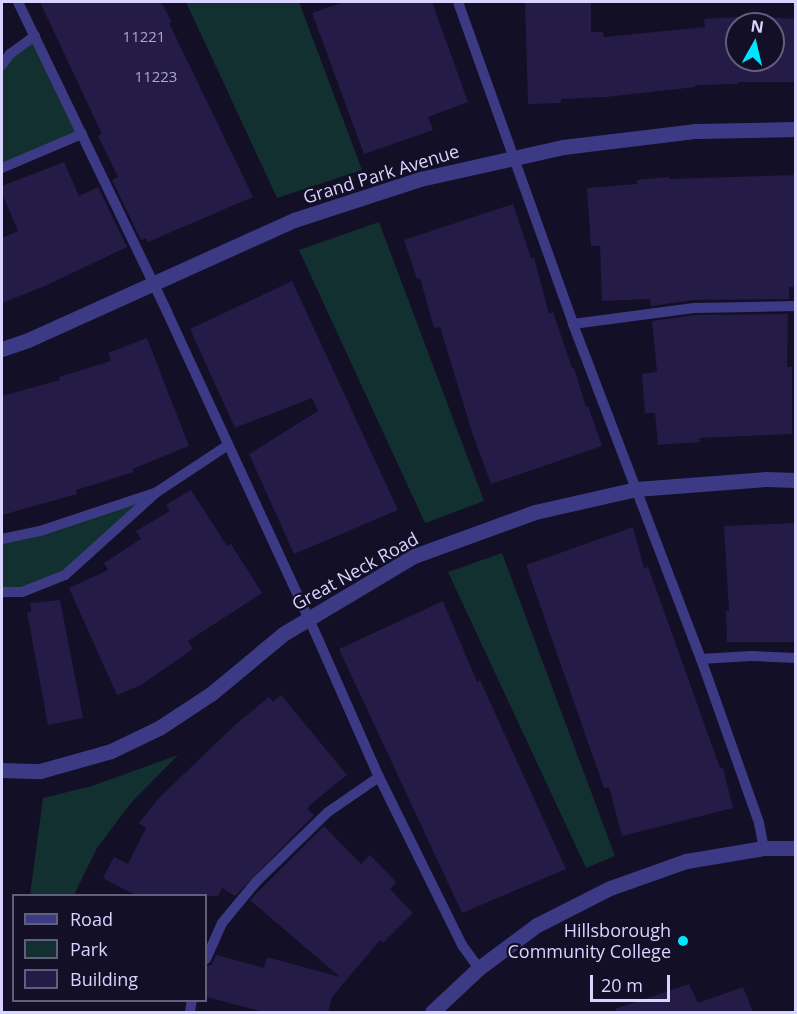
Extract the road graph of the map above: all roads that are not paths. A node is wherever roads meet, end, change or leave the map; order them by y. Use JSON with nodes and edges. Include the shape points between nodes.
{"nodes":[{"id":1,"x":18,"y":2,"type":"edge"},
{"id":2,"x":458,"y":2,"type":"edge"},
{"id":3,"x":34,"y":36,"type":"junction"},
{"id":4,"x":2,"y":65,"type":"edge"},
{"id":5,"x":795,"y":129,"type":"edge"},
{"id":6,"x":82,"y":134,"type":"junction"},
{"id":7,"x":513,"y":158,"type":"junction"},
{"id":8,"x":2,"y":168,"type":"edge"},
{"id":9,"x":154,"y":284,"type":"junction"},
{"id":10,"x":795,"y":306,"type":"edge"},
{"id":11,"x":573,"y":324,"type":"junction"},
{"id":12,"x":2,"y":349,"type":"edge"},
{"id":13,"x":228,"y":445,"type":"junction"},
{"id":14,"x":795,"y":480,"type":"edge"},
{"id":15,"x":636,"y":489,"type":"junction"},
{"id":16,"x":157,"y":492,"type":"junction"},
{"id":17,"x":2,"y":539,"type":"edge"},
{"id":18,"x":2,"y":592,"type":"edge"},
{"id":19,"x":309,"y":619,"type":"junction"},
{"id":20,"x":795,"y":658,"type":"edge"},
{"id":21,"x":701,"y":659,"type":"junction"},
{"id":22,"x":2,"y":770,"type":"edge"},
{"id":23,"x":379,"y":777,"type":"junction"},
{"id":24,"x":764,"y":848,"type":"junction"},
{"id":25,"x":795,"y":848,"type":"edge"},
{"id":26,"x":207,"y":957,"type":"edge"},
{"id":27,"x":479,"y":968,"type":"junction"},
{"id":28,"x":432,"y":1012,"type":"edge"}],
"edges":[{"from":1,"to":3,"type":"lane"},
{"from":2,"to":7,"type":"lane"},
{"from":3,"to":4,"type":"lane"},
{"from":3,"to":6,"type":"lane"},
{"from":5,"to":7,"type":"street","name":"Grand Park Avenue","via":[[696,131],[563,147]]},
{"from":6,"to":8,"type":"lane"},
{"from":6,"to":9,"type":"lane"},
{"from":7,"to":9,"type":"street","name":"Grand Park Avenue","via":[[420,179],[294,220]]},
{"from":7,"to":11,"type":"lane"},
{"from":9,"to":12,"type":"street","name":"Grand Park Avenue"},
{"from":9,"to":13,"type":"lane"},
{"from":10,"to":11,"type":"lane","via":[[694,308]]},
{"from":11,"to":15,"type":"lane"},
{"from":13,"to":16,"type":"lane"},
{"from":13,"to":19,"type":"lane"},
{"from":14,"to":15,"type":"street","name":"Great Neck Road"},
{"from":15,"to":19,"type":"street","name":"Great Neck Road","via":[[536,512],[414,556]]},
{"from":15,"to":21,"type":"lane"},
{"from":16,"to":17,"type":"lane","via":[[40,531]]},
{"from":16,"to":18,"type":"lane","via":[[65,575],[22,592]]},
{"from":19,"to":22,"type":"street","name":"Great Neck Road","via":[[283,633],[212,693],[159,728],[111,751],[40,771]]},
{"from":19,"to":23,"type":"lane"},
{"from":20,"to":21,"type":"lane"},
{"from":21,"to":24,"type":"lane","via":[[759,823]]},
{"from":23,"to":26,"type":"lane","via":[[328,812],[256,882],[222,923]]},
{"from":23,"to":27,"type":"lane","via":[[462,945]]},
{"from":24,"to":25,"type":"street"},
{"from":24,"to":27,"type":"street","via":[[686,861],[610,888],[537,925]]},
{"from":27,"to":28,"type":"street"}]}
